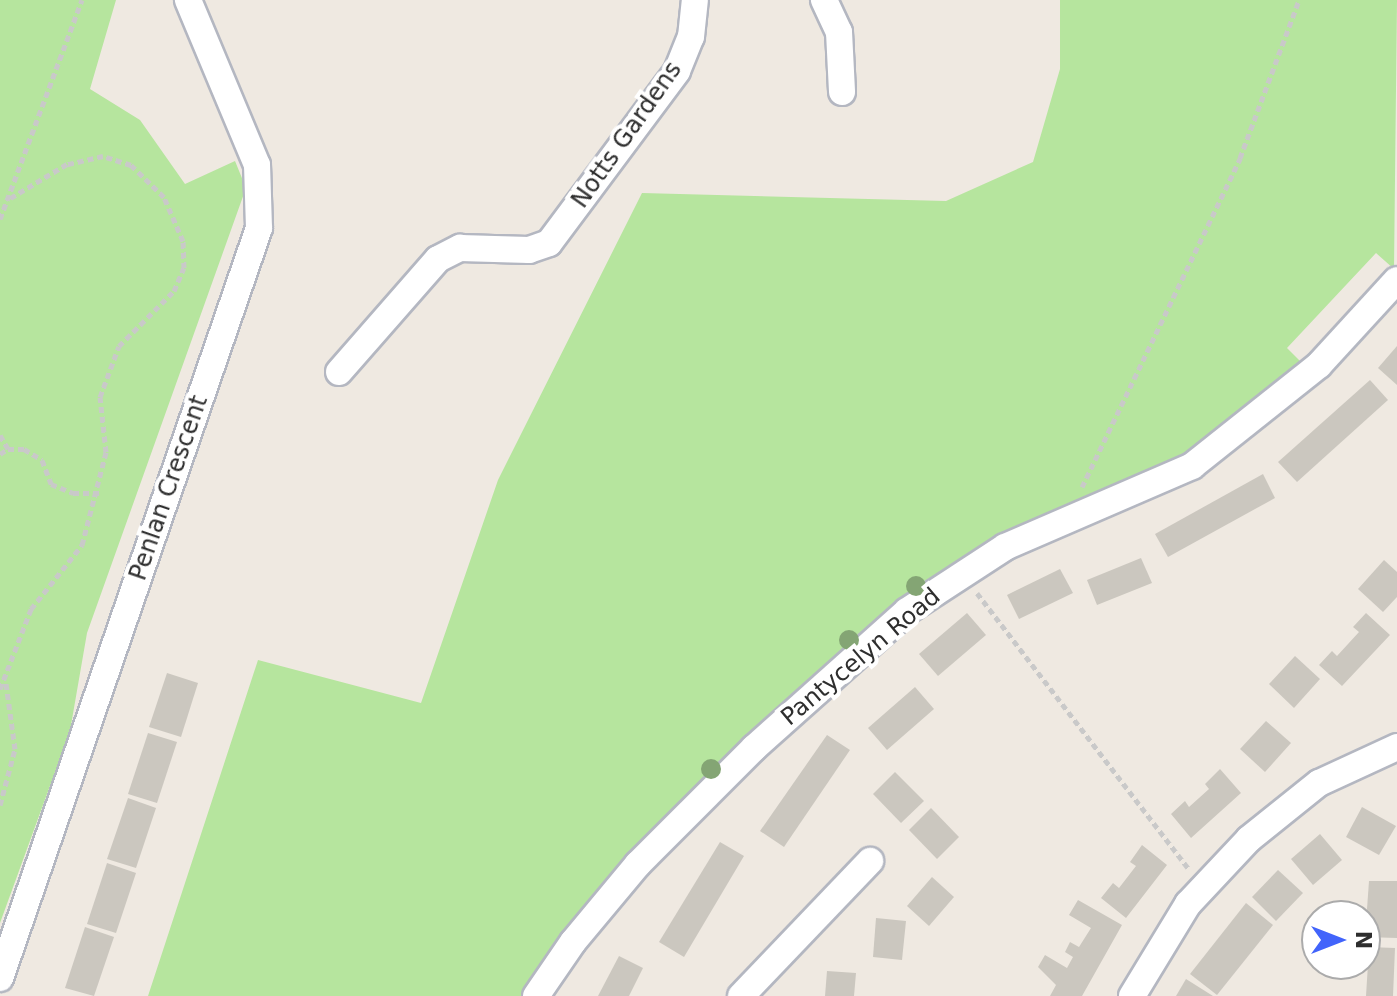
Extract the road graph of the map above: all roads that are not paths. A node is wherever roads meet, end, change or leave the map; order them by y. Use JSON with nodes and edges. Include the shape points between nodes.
{"nodes":[{"id":1,"x":188,"y":0,"type":"edge"},
{"id":2,"x":695,"y":0,"type":"edge"},
{"id":3,"x":824,"y":0,"type":"edge"},
{"id":4,"x":842,"y":92,"type":"dead end"},
{"id":5,"x":1397,"y":280,"type":"edge"},
{"id":6,"x":339,"y":372,"type":"dead end"},
{"id":7,"x":1397,"y":747,"type":"edge"},
{"id":8,"x":870,"y":861,"type":"dead end"},
{"id":9,"x":0,"y":978,"type":"edge"},
{"id":10,"x":536,"y":996,"type":"edge"},
{"id":11,"x":741,"y":996,"type":"edge"},
{"id":12,"x":1132,"y":996,"type":"edge"}],
"edges":[{"from":1,"to":9,"type":"street","name":"Penlan Crescent","via":[[257,165],[259,228]]},
{"from":2,"to":6,"type":"street","name":"Notts Gardens","via":[[691,37],[677,71],[549,243],[529,250],[460,248],[438,259]]},
{"from":3,"to":4,"type":"street","via":[[839,32]]},
{"from":5,"to":10,"type":"street","name":"Pantycelyn Road","via":[[1319,365],[1192,466],[1005,547],[907,611],[638,864]]},
{"from":7,"to":12,"type":"street","via":[[1319,783],[1249,839],[1188,904]]},
{"from":8,"to":11,"type":"street"}]}
